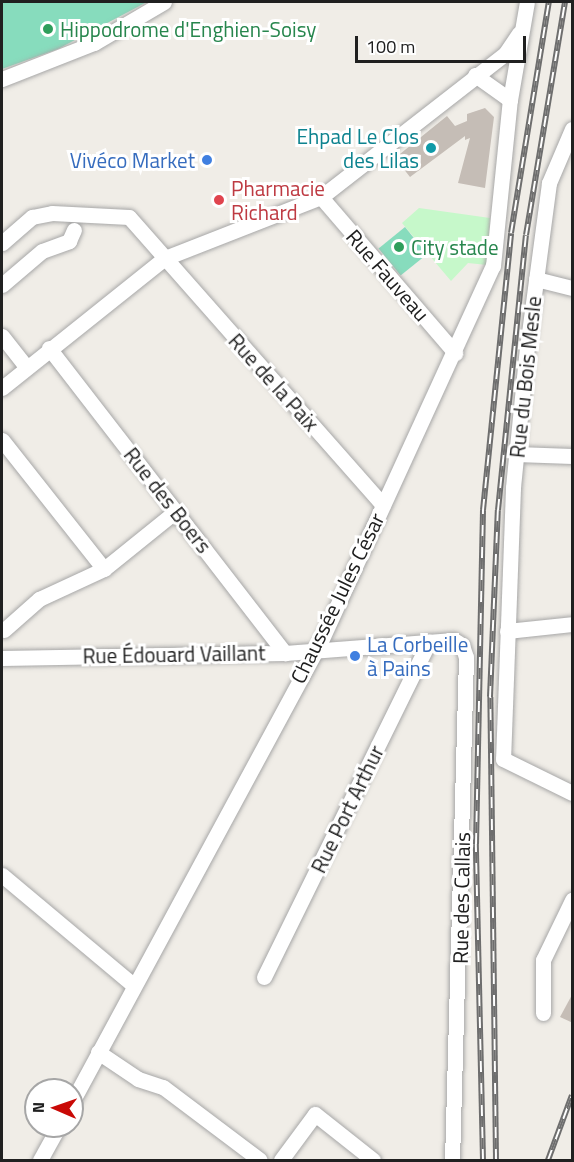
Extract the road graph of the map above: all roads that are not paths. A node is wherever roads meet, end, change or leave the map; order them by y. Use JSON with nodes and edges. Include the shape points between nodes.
{"nodes":[{"id":1,"x":164,"y":2,"type":"edge"},
{"id":2,"x":527,"y":2,"type":"edge"},
{"id":3,"x":519,"y":33,"type":"junction"},
{"id":4,"x":475,"y":75,"type":"junction"},
{"id":5,"x":2,"y":79,"type":"edge"},
{"id":6,"x":510,"y":100,"type":"junction"},
{"id":7,"x":573,"y":129,"type":"edge"},
{"id":8,"x":321,"y":197,"type":"junction"},
{"id":9,"x":74,"y":230,"type":"dead end"},
{"id":10,"x":2,"y":243,"type":"edge"},
{"id":11,"x":165,"y":258,"type":"junction"},
{"id":12,"x":536,"y":279,"type":"junction"},
{"id":13,"x":2,"y":285,"type":"edge"},
{"id":14,"x":573,"y":288,"type":"edge"},
{"id":15,"x":2,"y":336,"type":"edge"},
{"id":16,"x":49,"y":348,"type":"junction"},
{"id":17,"x":455,"y":353,"type":"junction"},
{"id":18,"x":26,"y":367,"type":"junction"},
{"id":19,"x":2,"y":388,"type":"edge"},
{"id":20,"x":2,"y":440,"type":"edge"},
{"id":21,"x":516,"y":454,"type":"junction"},
{"id":22,"x":573,"y":456,"type":"edge"},
{"id":23,"x":383,"y":505,"type":"junction"},
{"id":24,"x":176,"y":511,"type":"junction"},
{"id":25,"x":104,"y":569,"type":"junction"},
{"id":26,"x":573,"y":624,"type":"edge"},
{"id":27,"x":3,"y":628,"type":"edge"},
{"id":28,"x":507,"y":631,"type":"junction"},
{"id":29,"x":454,"y":640,"type":"joint"},
{"id":30,"x":429,"y":641,"type":"junction"},
{"id":31,"x":313,"y":652,"type":"junction"},
{"id":32,"x":285,"y":653,"type":"junction"},
{"id":33,"x":7,"y":656,"type":"edge"},
{"id":34,"x":573,"y":793,"type":"edge"},
{"id":35,"x":2,"y":875,"type":"edge"},
{"id":36,"x":573,"y":900,"type":"edge"},
{"id":37,"x":264,"y":977,"type":"dead end"},
{"id":38,"x":132,"y":984,"type":"junction"},
{"id":39,"x":543,"y":1013,"type":"dead end"},
{"id":40,"x":98,"y":1052,"type":"junction"},
{"id":41,"x":84,"y":1079,"type":"edge"},
{"id":42,"x":52,"y":1138,"type":"edge"},
{"id":43,"x":40,"y":1161,"type":"edge"},
{"id":44,"x":260,"y":1161,"type":"edge"},
{"id":45,"x":281,"y":1161,"type":"edge"},
{"id":46,"x":373,"y":1161,"type":"edge"},
{"id":47,"x":452,"y":1161,"type":"edge"}],
"edges":[{"from":1,"to":5,"type":"street","via":[[94,43]]},
{"from":2,"to":3,"type":"street","name":"Chaussée Jules César"},
{"from":3,"to":4,"type":"street","via":[[505,54]]},
{"from":3,"to":6,"type":"street","name":"Chaussée Jules César"},
{"from":4,"to":6,"type":"street"},
{"from":4,"to":8,"type":"street"},
{"from":6,"to":17,"type":"street","name":"Chaussée Jules César","via":[[494,266]]},
{"from":7,"to":12,"type":"street","name":"Rue du Bois Mesle","via":[[549,183]]},
{"from":8,"to":11,"type":"street"},
{"from":8,"to":17,"type":"street","name":"Rue Fauveau"},
{"from":9,"to":13,"type":"street","via":[[69,241],[42,250]]},
{"from":10,"to":11,"type":"street","name":"Rue de la Paix","via":[[32,217],[52,213],[129,217]]},
{"from":11,"to":16,"type":"street"},
{"from":11,"to":23,"type":"street","name":"Rue de la Paix"},
{"from":12,"to":14,"type":"street"},
{"from":12,"to":21,"type":"street","name":"Rue du Bois Mesle"},
{"from":15,"to":18,"type":"street"},
{"from":16,"to":18,"type":"street"},
{"from":16,"to":24,"type":"street","name":"Rue des Boers"},
{"from":17,"to":23,"type":"street","name":"Chaussée Jules César"},
{"from":18,"to":19,"type":"street"},
{"from":20,"to":25,"type":"street"},
{"from":21,"to":22,"type":"street"},
{"from":21,"to":28,"type":"street","name":"Rue du Bois Mesle"},
{"from":23,"to":31,"type":"street","name":"Chaussée Jules César"},
{"from":24,"to":25,"type":"street"},
{"from":24,"to":32,"type":"street","name":"Rue des Boers"},
{"from":25,"to":27,"type":"street","via":[[84,582],[39,599]]},
{"from":26,"to":28,"type":"street"},
{"from":27,"to":33,"type":"street"},
{"from":28,"to":34,"type":"street","name":"Rue du Bois Mesle","via":[[503,759]]},
{"from":29,"to":30,"type":"street","name":"Rue Édouard Vaillant"},
{"from":29,"to":47,"type":"street","name":"Rue des Callais","via":[[465,657]]},
{"from":30,"to":31,"type":"street","name":"Rue Édouard Vaillant"},
{"from":30,"to":37,"type":"street","name":"Rue Port Arthur"},
{"from":31,"to":32,"type":"street","name":"Rue Édouard Vaillant"},
{"from":31,"to":38,"type":"street","name":"Chaussée Jules César"},
{"from":32,"to":33,"type":"street","name":"Rue Édouard Vaillant"},
{"from":35,"to":38,"type":"street"},
{"from":36,"to":39,"type":"street","via":[[543,960]]},
{"from":38,"to":40,"type":"street","name":"Chaussée Jules César"},
{"from":40,"to":41,"type":"street","name":"Chaussée Jules César"},
{"from":40,"to":44,"type":"street","via":[[138,1079],[163,1087]]},
{"from":42,"to":43,"type":"street"},
{"from":45,"to":46,"type":"street","via":[[315,1114]]}]}
